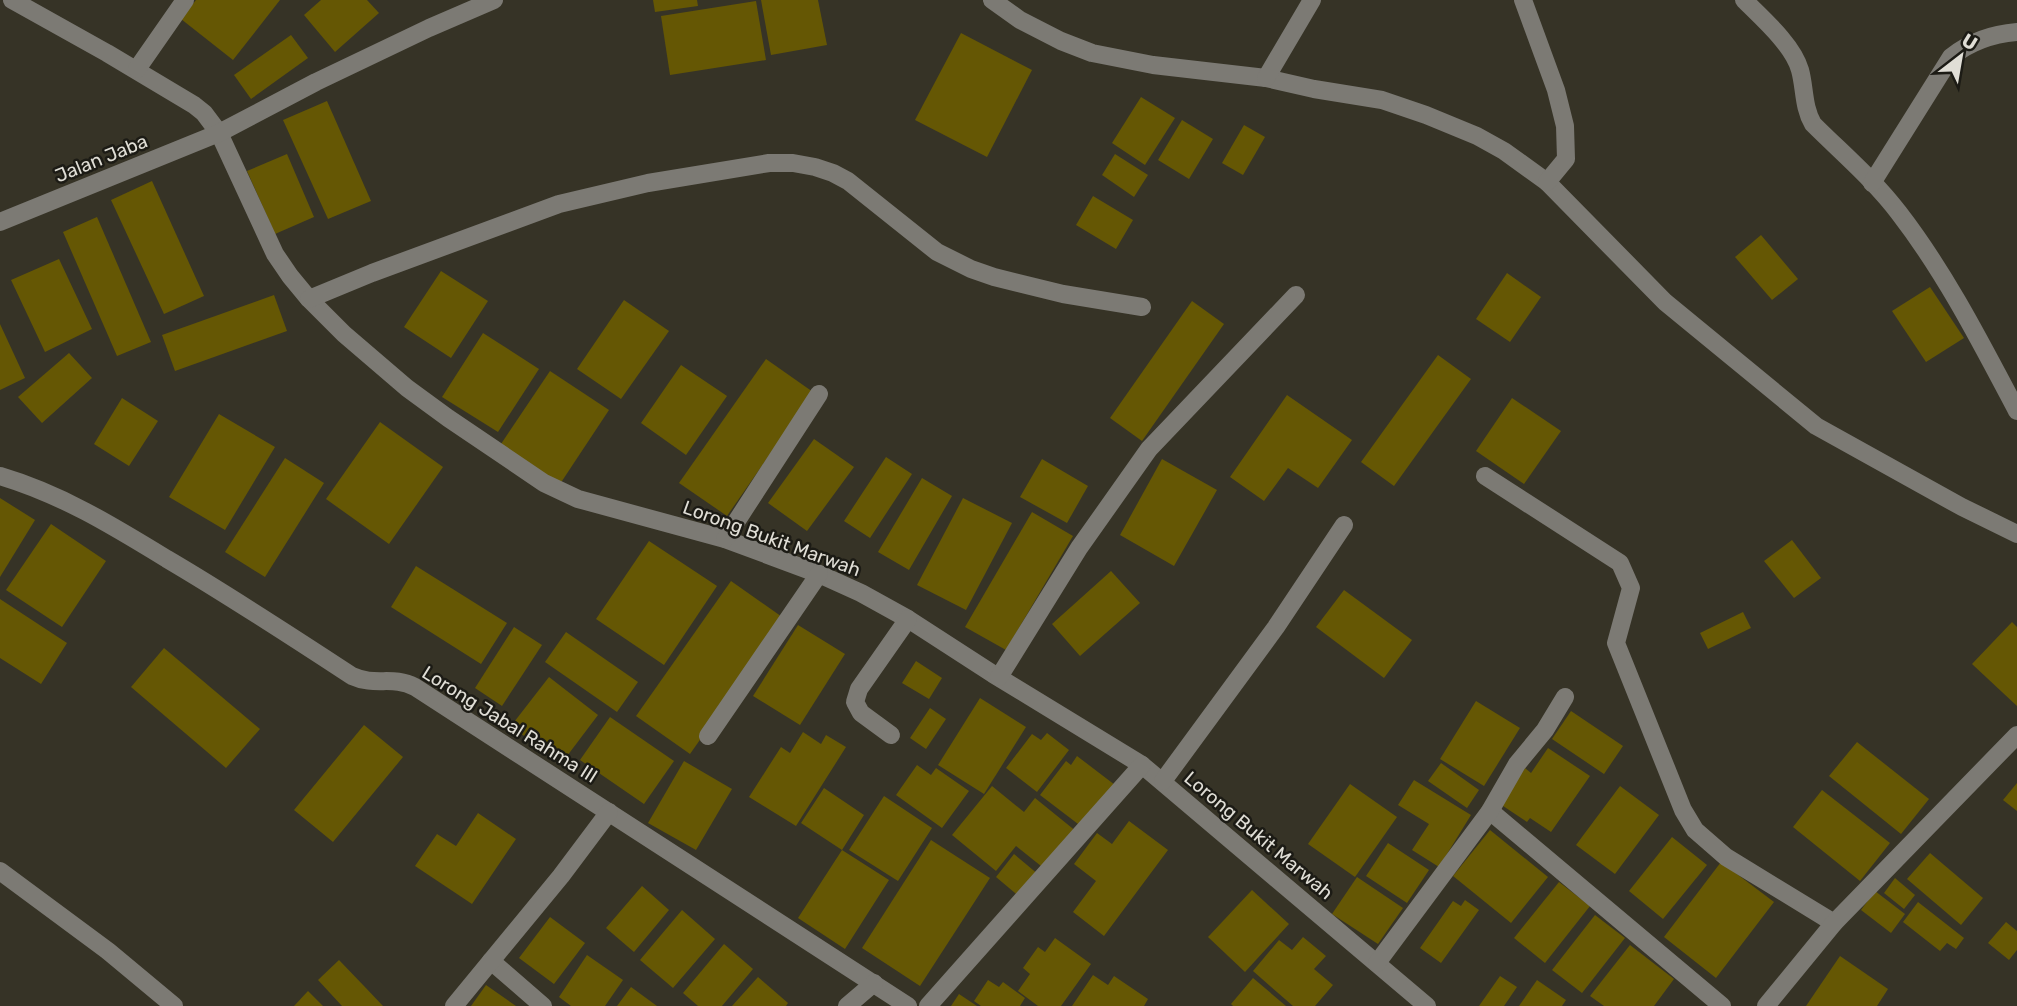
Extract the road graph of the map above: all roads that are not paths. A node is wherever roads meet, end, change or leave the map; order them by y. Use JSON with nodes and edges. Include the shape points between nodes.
{"nodes":[{"id":1,"x":12,"y":0,"type":"edge"},
{"id":2,"x":186,"y":0,"type":"edge"},
{"id":3,"x":495,"y":0,"type":"edge"},
{"id":4,"x":992,"y":0,"type":"edge"},
{"id":5,"x":1312,"y":0,"type":"edge"},
{"id":6,"x":1523,"y":0,"type":"edge"},
{"id":7,"x":1744,"y":0,"type":"edge"},
{"id":8,"x":2017,"y":32,"type":"edge"},
{"id":9,"x":136,"y":69,"type":"junction"},
{"id":10,"x":1266,"y":78,"type":"junction"},
{"id":11,"x":219,"y":133,"type":"junction"},
{"id":12,"x":1547,"y":182,"type":"junction"},
{"id":13,"x":1872,"y":183,"type":"junction"},
{"id":14,"x":0,"y":222,"type":"edge"},
{"id":15,"x":1296,"y":295,"type":"dead end"},
{"id":16,"x":309,"y":299,"type":"junction"},
{"id":17,"x":1142,"y":307,"type":"dead end"},
{"id":18,"x":819,"y":394,"type":"dead end"},
{"id":19,"x":2017,"y":411,"type":"edge"},
{"id":20,"x":0,"y":475,"type":"edge"},
{"id":21,"x":1485,"y":477,"type":"dead end"},
{"id":22,"x":1344,"y":525,"type":"dead end"},
{"id":23,"x":2017,"y":534,"type":"edge"},
{"id":24,"x":725,"y":539,"type":"junction"},
{"id":25,"x":819,"y":574,"type":"junction"},
{"id":26,"x":908,"y":619,"type":"junction"},
{"id":27,"x":999,"y":677,"type":"junction"},
{"id":28,"x":1566,"y":697,"type":"dead end"},
{"id":29,"x":891,"y":735,"type":"dead end"},
{"id":30,"x":2017,"y":735,"type":"edge"},
{"id":31,"x":708,"y":736,"type":"dead end"},
{"id":32,"x":1142,"y":765,"type":"junction"},
{"id":33,"x":1163,"y":781,"type":"junction"},
{"id":34,"x":609,"y":811,"type":"junction"},
{"id":35,"x":1490,"y":811,"type":"junction"},
{"id":36,"x":0,"y":871,"type":"edge"},
{"id":37,"x":1834,"y":923,"type":"junction"},
{"id":38,"x":491,"y":961,"type":"junction"},
{"id":39,"x":1377,"y":963,"type":"junction"},
{"id":40,"x":874,"y":983,"type":"junction"},
{"id":41,"x":162,"y":1002,"type":"edge"},
{"id":42,"x":454,"y":1006,"type":"edge"},
{"id":43,"x":543,"y":1006,"type":"edge"},
{"id":44,"x":847,"y":1006,"type":"edge"},
{"id":45,"x":908,"y":1006,"type":"edge"},
{"id":46,"x":928,"y":1006,"type":"edge"},
{"id":47,"x":1427,"y":1006,"type":"edge"},
{"id":48,"x":1722,"y":1006,"type":"edge"},
{"id":49,"x":1766,"y":1006,"type":"edge"}],
"edges":[{"from":1,"to":9,"type":"street","name":"Lorong Bukit Marwah"},
{"from":2,"to":9,"type":"street"},
{"from":3,"to":11,"type":"street","name":"Jalan Jaba","via":[[316,82]]},
{"from":4,"to":10,"type":"street","via":[[1020,20],[1092,53]]},
{"from":5,"to":10,"type":"street"},
{"from":6,"to":12,"type":"street","via":[[1565,126],[1566,159]]},
{"from":7,"to":13,"type":"street","via":[[1796,60],[1813,124]]},
{"from":8,"to":13,"type":"street","via":[[1976,41],[1951,57]]},
{"from":9,"to":11,"type":"street","name":"Lorong Bukit Marwah","via":[[194,105]]},
{"from":10,"to":12,"type":"street","via":[[1382,100],[1426,115],[1486,141]]},
{"from":11,"to":14,"type":"street","name":"Jalan Jaba"},
{"from":11,"to":16,"type":"street","name":"Lorong Bukit Marwah","via":[[275,254]]},
{"from":12,"to":23,"type":"street","via":[[1665,302],[1816,426]]},
{"from":13,"to":19,"type":"street","via":[[1930,256]]},
{"from":15,"to":27,"type":"street","via":[[1149,449],[1079,548]]},
{"from":16,"to":17,"type":"street","via":[[559,204],[648,183],[793,163],[848,181],[937,252],[971,269],[1063,294]]},
{"from":16,"to":24,"type":"street","name":"Lorong Bukit Marwah","via":[[407,388],[544,483],[579,499]]},
{"from":18,"to":24,"type":"street"},
{"from":20,"to":34,"type":"street","name":"Lorong Jabal Rahma III","via":[[98,516],[352,676],[369,682],[401,681],[415,687]]},
{"from":21,"to":37,"type":"street","via":[[1620,563],[1631,589],[1616,643],[1683,810],[1695,830],[1726,858]]},
{"from":22,"to":33,"type":"street"},
{"from":24,"to":25,"type":"street","name":"Lorong Bukit Marwah"},
{"from":25,"to":26,"type":"street","name":"Lorong Bukit Marwah"},
{"from":25,"to":31,"type":"street"},
{"from":26,"to":27,"type":"street","name":"Lorong Bukit Marwah"},
{"from":26,"to":29,"type":"street","via":[[859,689],[855,702],[861,713]]},
{"from":27,"to":32,"type":"street","name":"Lorong Bukit Marwah"},
{"from":28,"to":35,"type":"street","via":[[1517,764]]},
{"from":30,"to":37,"type":"street"},
{"from":32,"to":33,"type":"street","name":"Lorong Bukit Marwah"},
{"from":32,"to":46,"type":"street"},
{"from":33,"to":39,"type":"street","name":"Lorong Bukit Marwah"},
{"from":34,"to":38,"type":"street"},
{"from":34,"to":40,"type":"street","name":"Lorong Jabal Rahma III"},
{"from":35,"to":39,"type":"street"},
{"from":35,"to":48,"type":"street"},
{"from":36,"to":41,"type":"street","via":[[108,951]]},
{"from":37,"to":49,"type":"street"},
{"from":38,"to":42,"type":"street"},
{"from":38,"to":43,"type":"street"},
{"from":39,"to":47,"type":"street","name":"Lorong Bukit Marwah"},
{"from":40,"to":44,"type":"street"},
{"from":40,"to":45,"type":"street","name":"Lorong Jabal Rahma III"}]}
